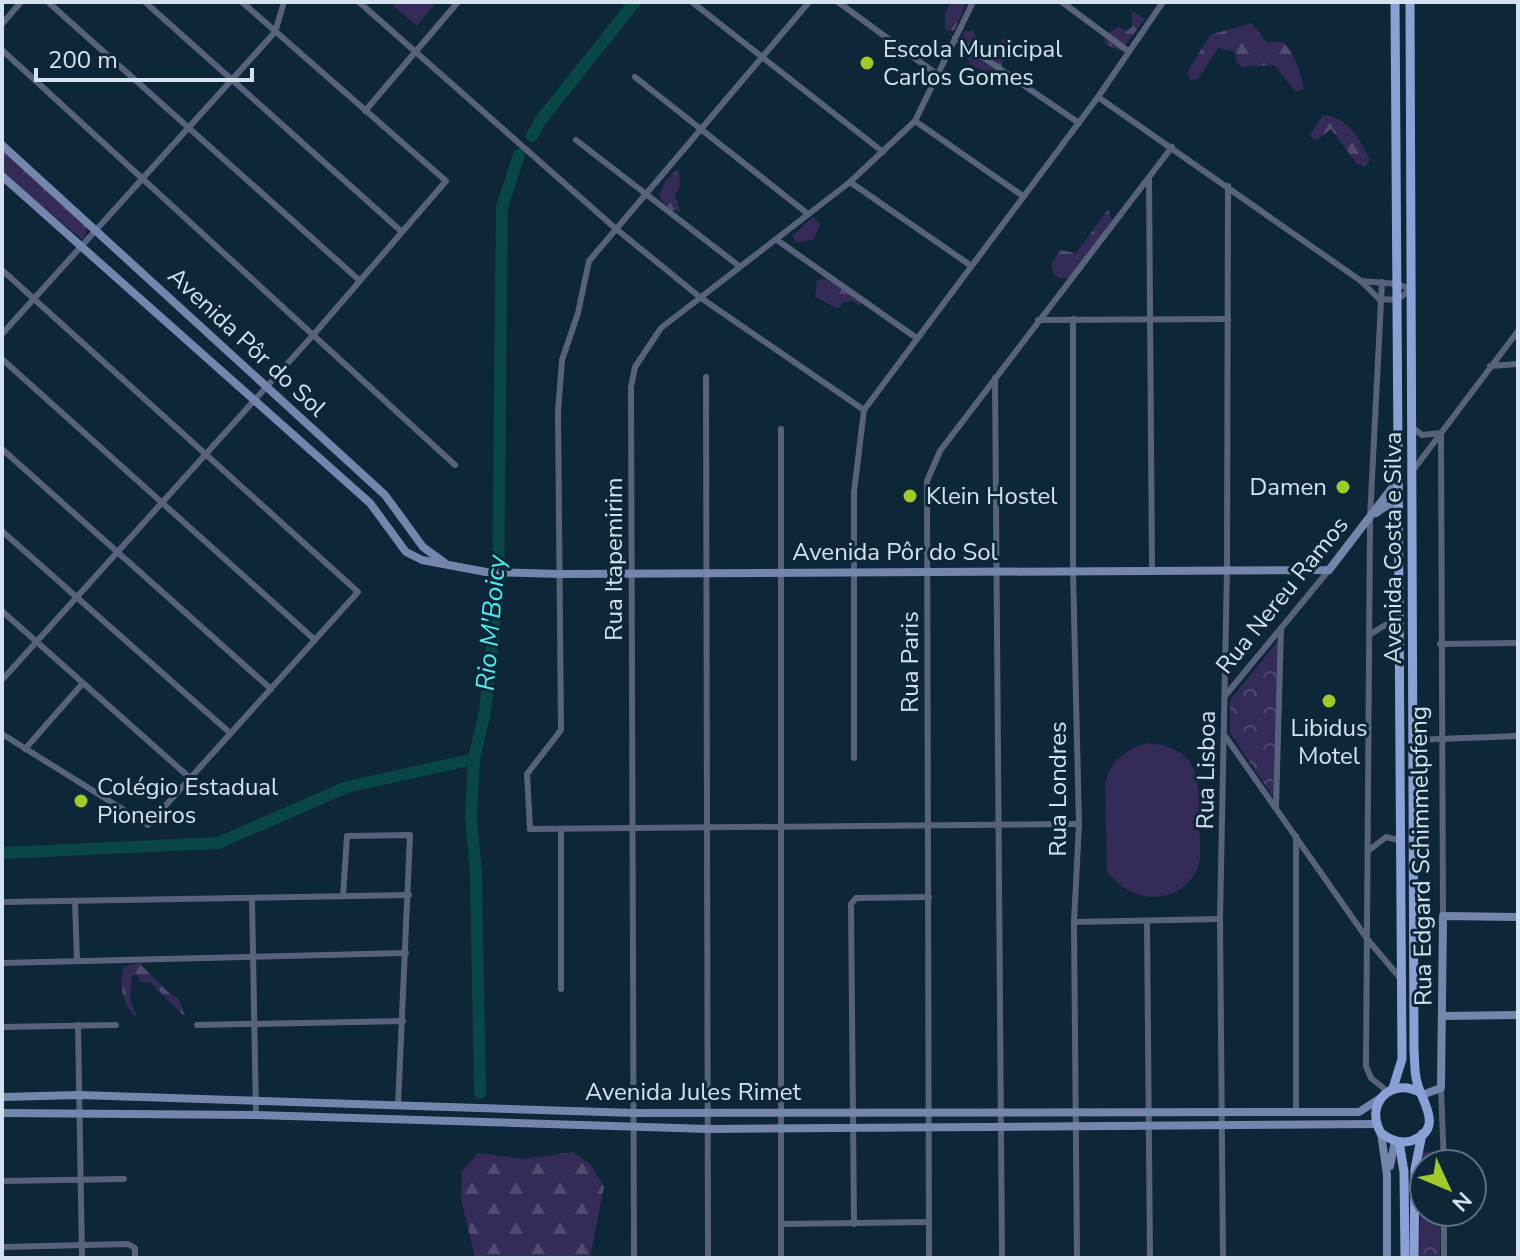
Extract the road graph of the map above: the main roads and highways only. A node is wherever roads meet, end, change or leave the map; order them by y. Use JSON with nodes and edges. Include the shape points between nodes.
{"nodes":[{"id":1,"x":1395,"y":2,"type":"edge"},
{"id":2,"x":1410,"y":2,"type":"edge"},
{"id":3,"x":2,"y":145,"type":"edge"},
{"id":4,"x":2,"y":176,"type":"edge"},
{"id":5,"x":1398,"y":480,"type":"junction"},
{"id":6,"x":398,"y":510,"type":"junction"},
{"id":7,"x":1399,"y":511,"type":"junction"},
{"id":8,"x":1370,"y":518,"type":"junction"},
{"id":9,"x":384,"y":519,"type":"junction"},
{"id":10,"x":416,"y":537,"type":"junction"},
{"id":11,"x":406,"y":552,"type":"junction"},
{"id":12,"x":461,"y":569,"type":"junction"},
{"id":13,"x":1329,"y":570,"type":"joint"},
{"id":14,"x":1518,"y":917,"type":"edge"},
{"id":15,"x":1518,"y":1015,"type":"edge"},
{"id":16,"x":1443,"y":1016,"type":"junction"},
{"id":17,"x":1386,"y":1093,"type":"junction"},
{"id":18,"x":1421,"y":1094,"type":"junction"},
{"id":19,"x":2,"y":1097,"type":"edge"},
{"id":20,"x":2,"y":1113,"type":"edge"},
{"id":21,"x":1379,"y":1128,"type":"junction"},
{"id":22,"x":1422,"y":1134,"type":"junction"},
{"id":23,"x":1397,"y":1142,"type":"junction"},
{"id":24,"x":1387,"y":1175,"type":"junction"},
{"id":25,"x":1387,"y":1258,"type":"edge"},
{"id":26,"x":1405,"y":1258,"type":"edge"},
{"id":27,"x":1414,"y":1258,"type":"edge"}],
"edges":[{"from":1,"to":5,"type":"main road","name":"Avenida Costa e Silva"},
{"from":2,"to":18,"type":"main road","name":"Avenida Costa e Silva","via":[[1414,1050]]},
{"from":3,"to":6,"type":"main road","name":"Avenida Pôr do Sol"},
{"from":4,"to":9,"type":"main road","name":"Avenida Pôr do Sol"},
{"from":5,"to":7,"type":"main road","name":"Avenida Costa e Silva"},
{"from":5,"to":8,"type":"main road","name":"Rua Nereu Ramos"},
{"from":6,"to":9,"type":"main road"},
{"from":6,"to":10,"type":"main road","name":"Avenida Pôr do Sol"},
{"from":7,"to":8,"type":"main road","via":[[1386,506]]},
{"from":7,"to":17,"type":"main road","name":"Avenida Costa e Silva","via":[[1402,1059]]},
{"from":8,"to":13,"type":"main road","name":"Rua Nereu Ramos"},
{"from":9,"to":11,"type":"main road","name":"Avenida Pôr do Sol"},
{"from":10,"to":11,"type":"main road"},
{"from":10,"to":12,"type":"main road","name":"Avenida Pôr do Sol","via":[[438,560]]},
{"from":11,"to":12,"type":"main road","name":"Avenida Pôr do Sol"},
{"from":12,"to":13,"type":"main road","name":"Avenida Pôr do Sol","via":[[560,574]]},
{"from":14,"to":16,"type":"main road","name":"Rua Edgard Schimmelpfeng","via":[[1443,916]]},
{"from":15,"to":16,"type":"main road"},
{"from":16,"to":18,"type":"main road","name":"Rua Edgard Schimmelpfeng","via":[[1441,1088]]},
{"from":17,"to":18,"type":"main road","via":[[1412,1088]]},
{"from":17,"to":19,"type":"main road","name":"Avenida Jules Rimet","via":[[1359,1112],[635,1113]]},
{"from":17,"to":21,"type":"main road","name":"Avenida Costa e Silva","via":[[1374,1111]]},
{"from":18,"to":22,"type":"main road","name":"Avenida Costa e Silva","via":[[1430,1112]]},
{"from":20,"to":21,"type":"main road","name":"Avenida Jules Rimet","via":[[709,1129],[1149,1124]]},
{"from":21,"to":23,"type":"main road"},
{"from":21,"to":24,"type":"main road"},
{"from":22,"to":23,"type":"main road"},
{"from":22,"to":27,"type":"main road","name":"Avenida Costa e Silva","via":[[1415,1169]]},
{"from":23,"to":24,"type":"main road"},
{"from":23,"to":26,"type":"main road","via":[[1404,1172]]},
{"from":24,"to":25,"type":"main road"}]}
